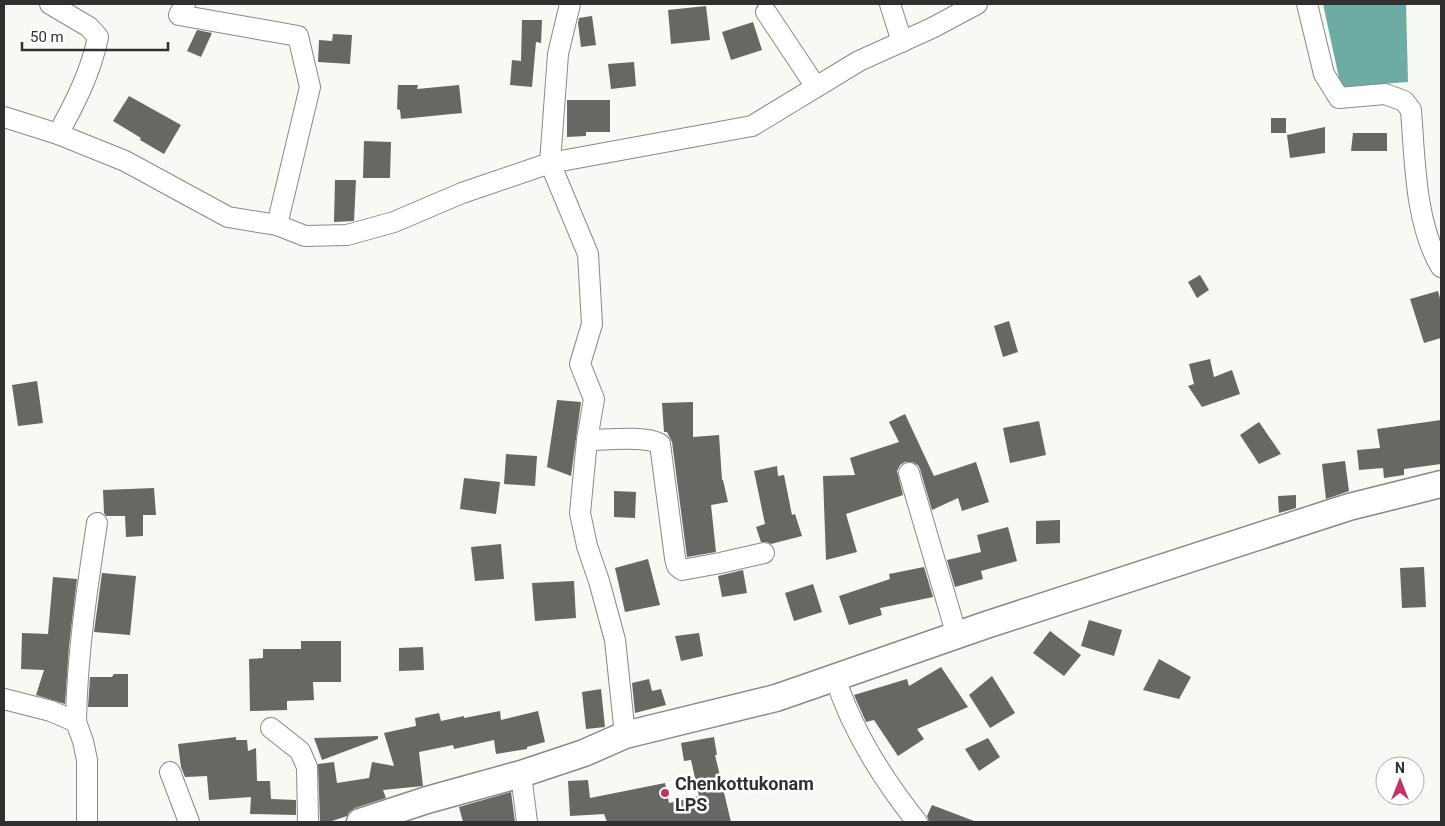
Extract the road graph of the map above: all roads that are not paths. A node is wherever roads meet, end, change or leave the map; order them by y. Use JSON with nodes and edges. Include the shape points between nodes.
{"nodes":[{"id":1,"x":50,"y":4,"type":"edge"},
{"id":2,"x":185,"y":4,"type":"edge"},
{"id":3,"x":570,"y":4,"type":"edge"},
{"id":4,"x":890,"y":4,"type":"edge"},
{"id":5,"x":975,"y":4,"type":"edge"},
{"id":6,"x":1307,"y":4,"type":"edge"},
{"id":7,"x":766,"y":12,"type":"dead end"},
{"id":8,"x":902,"y":42,"type":"junction"},
{"id":9,"x":816,"y":87,"type":"junction"},
{"id":10,"x":5,"y":119,"type":"edge"},
{"id":11,"x":58,"y":134,"type":"junction"},
{"id":12,"x":550,"y":163,"type":"junction"},
{"id":13,"x":277,"y":225,"type":"junction"},
{"id":14,"x":1441,"y":267,"type":"edge"},
{"id":15,"x":587,"y":440,"type":"junction"},
{"id":16,"x":909,"y":473,"type":"dead end"},
{"id":17,"x":1441,"y":484,"type":"edge"},
{"id":18,"x":97,"y":523,"type":"dead end"},
{"id":19,"x":764,"y":553,"type":"dead end"},
{"id":20,"x":957,"y":636,"type":"junction"},
{"id":21,"x":835,"y":678,"type":"junction"},
{"id":22,"x":4,"y":699,"type":"edge"},
{"id":23,"x":76,"y":722,"type":"junction"},
{"id":24,"x":271,"y":728,"type":"dead end"},
{"id":25,"x":625,"y":735,"type":"junction"},
{"id":26,"x":170,"y":772,"type":"dead end"},
{"id":27,"x":521,"y":774,"type":"junction"},
{"id":28,"x":87,"y":822,"type":"edge"},
{"id":29,"x":188,"y":822,"type":"edge"},
{"id":30,"x":308,"y":822,"type":"edge"},
{"id":31,"x":360,"y":822,"type":"edge"},
{"id":32,"x":527,"y":822,"type":"edge"},
{"id":33,"x":917,"y":822,"type":"edge"}],
"edges":[{"from":1,"to":11,"type":"street","via":[[89,27],[98,37],[81,91]]},
{"from":2,"to":13,"type":"street","via":[[179,15],[298,36],[310,87]]},
{"from":3,"to":12,"type":"street","via":[[558,54]]},
{"from":4,"to":8,"type":"street"},
{"from":5,"to":8,"type":"street"},
{"from":6,"to":14,"type":"street","via":[[1324,74],[1339,98],[1385,94],[1404,101],[1411,110],[1423,224]]},
{"from":7,"to":9,"type":"street"},
{"from":8,"to":9,"type":"street","via":[[860,61]]},
{"from":9,"to":12,"type":"street","via":[[752,126]]},
{"from":10,"to":11,"type":"street"},
{"from":11,"to":13,"type":"street","via":[[125,161],[228,217]]},
{"from":12,"to":13,"type":"street","via":[[462,193],[394,222],[347,235],[305,236]]},
{"from":12,"to":15,"type":"street","via":[[588,254],[592,324],[580,364],[594,399]]},
{"from":15,"to":19,"type":"street","via":[[644,439],[660,444],[675,558],[682,570]]},
{"from":15,"to":25,"type":"street","via":[[580,513],[615,640]]},
{"from":16,"to":20,"type":"street"},
{"from":17,"to":20,"type":"main road","via":[[1349,507]]},
{"from":18,"to":23,"type":"street","via":[[83,617]]},
{"from":20,"to":21,"type":"main road"},
{"from":21,"to":25,"type":"main road","via":[[776,698]]},
{"from":21,"to":33,"type":"street","via":[[843,704],[873,761]]},
{"from":22,"to":23,"type":"street","via":[[51,711]]},
{"from":23,"to":28,"type":"street","via":[[87,760]]},
{"from":24,"to":30,"type":"street","via":[[300,751],[307,767]]},
{"from":25,"to":27,"type":"main road"},
{"from":26,"to":29,"type":"street"},
{"from":27,"to":31,"type":"main road"},
{"from":27,"to":32,"type":"street"}]}
